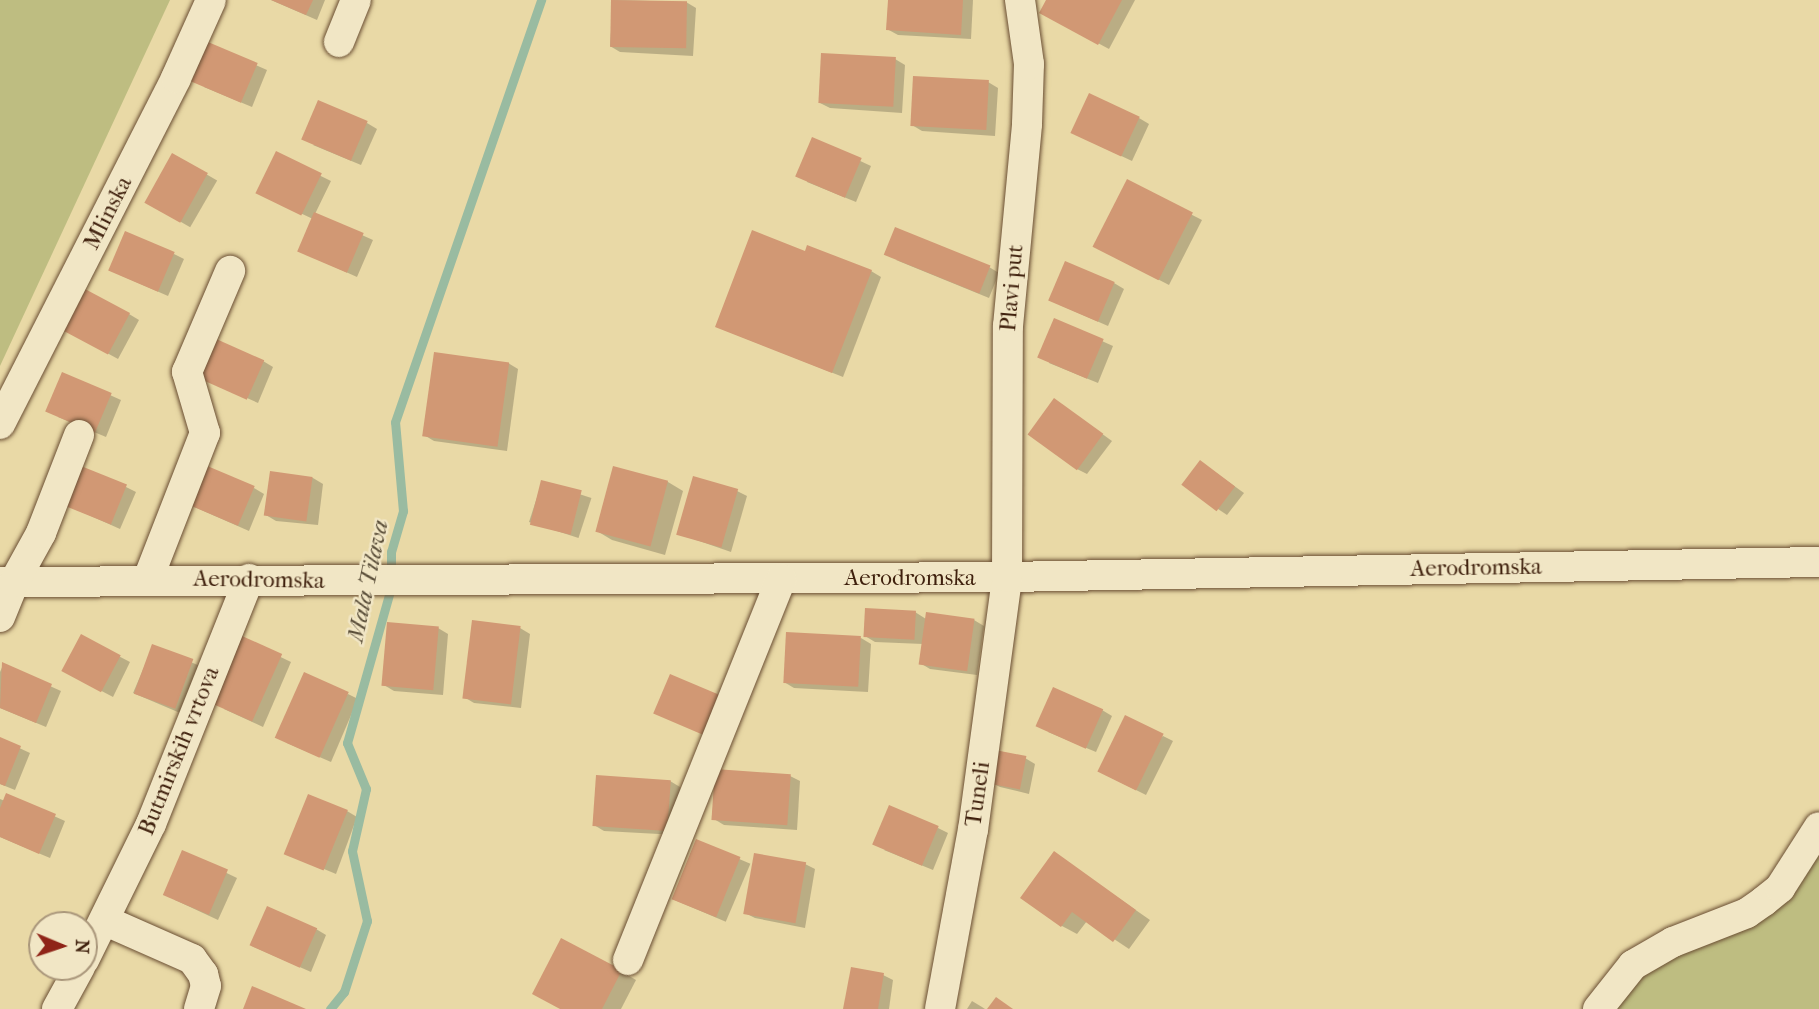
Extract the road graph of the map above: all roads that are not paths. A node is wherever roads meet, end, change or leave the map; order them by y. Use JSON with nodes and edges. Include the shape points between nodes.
{"nodes":[{"id":1,"x":211,"y":0,"type":"edge"},
{"id":2,"x":356,"y":0,"type":"edge"},
{"id":3,"x":1020,"y":0,"type":"edge"},
{"id":4,"x":339,"y":42,"type":"dead end"},
{"id":5,"x":230,"y":271,"type":"dead end"},
{"id":6,"x":0,"y":424,"type":"edge"},
{"id":7,"x":79,"y":435,"type":"dead end"},
{"id":8,"x":1819,"y":562,"type":"edge"},
{"id":9,"x":1007,"y":577,"type":"junction"},
{"id":10,"x":148,"y":579,"type":"junction"},
{"id":11,"x":248,"y":579,"type":"junction"},
{"id":12,"x":781,"y":579,"type":"junction"},
{"id":13,"x":7,"y":582,"type":"edge"},
{"id":14,"x":0,"y":617,"type":"edge"},
{"id":15,"x":1819,"y":827,"type":"edge"},
{"id":16,"x":106,"y":921,"type":"junction"},
{"id":17,"x":98,"y":935,"type":"edge"},
{"id":18,"x":628,"y":960,"type":"dead end"},
{"id":19,"x":72,"y":981,"type":"edge"},
{"id":20,"x":57,"y":1009,"type":"edge"},
{"id":21,"x":200,"y":1009,"type":"edge"},
{"id":22,"x":940,"y":1009,"type":"edge"},
{"id":23,"x":1598,"y":1009,"type":"edge"}],
"edges":[{"from":1,"to":6,"type":"street","name":"Mlinska"},
{"from":2,"to":4,"type":"street"},
{"from":3,"to":9,"type":"street","name":"Plavi put","via":[[1029,64],[1008,326]]},
{"from":5,"to":10,"type":"street","via":[[187,372],[205,433]]},
{"from":7,"to":13,"type":"street","via":[[41,533]]},
{"from":8,"to":9,"type":"street","name":"Aerodromska"},
{"from":9,"to":12,"type":"street","name":"Aerodromska"},
{"from":9,"to":22,"type":"street","name":"Tuneli","via":[[973,830]]},
{"from":10,"to":11,"type":"street","name":"Aerodromska"},
{"from":10,"to":13,"type":"street","name":"Aerodromska"},
{"from":11,"to":12,"type":"street","name":"Aerodromska"},
{"from":11,"to":16,"type":"street","name":"Butmirskih vrtova","via":[[151,824]]},
{"from":12,"to":18,"type":"street"},
{"from":13,"to":14,"type":"street"},
{"from":15,"to":23,"type":"street","via":[[1780,888],[1765,901],[1633,965]]},
{"from":16,"to":17,"type":"street","name":"Butmirskih vrtova"},
{"from":16,"to":21,"type":"street","via":[[192,958],[206,986]]},
{"from":19,"to":20,"type":"street"}]}
